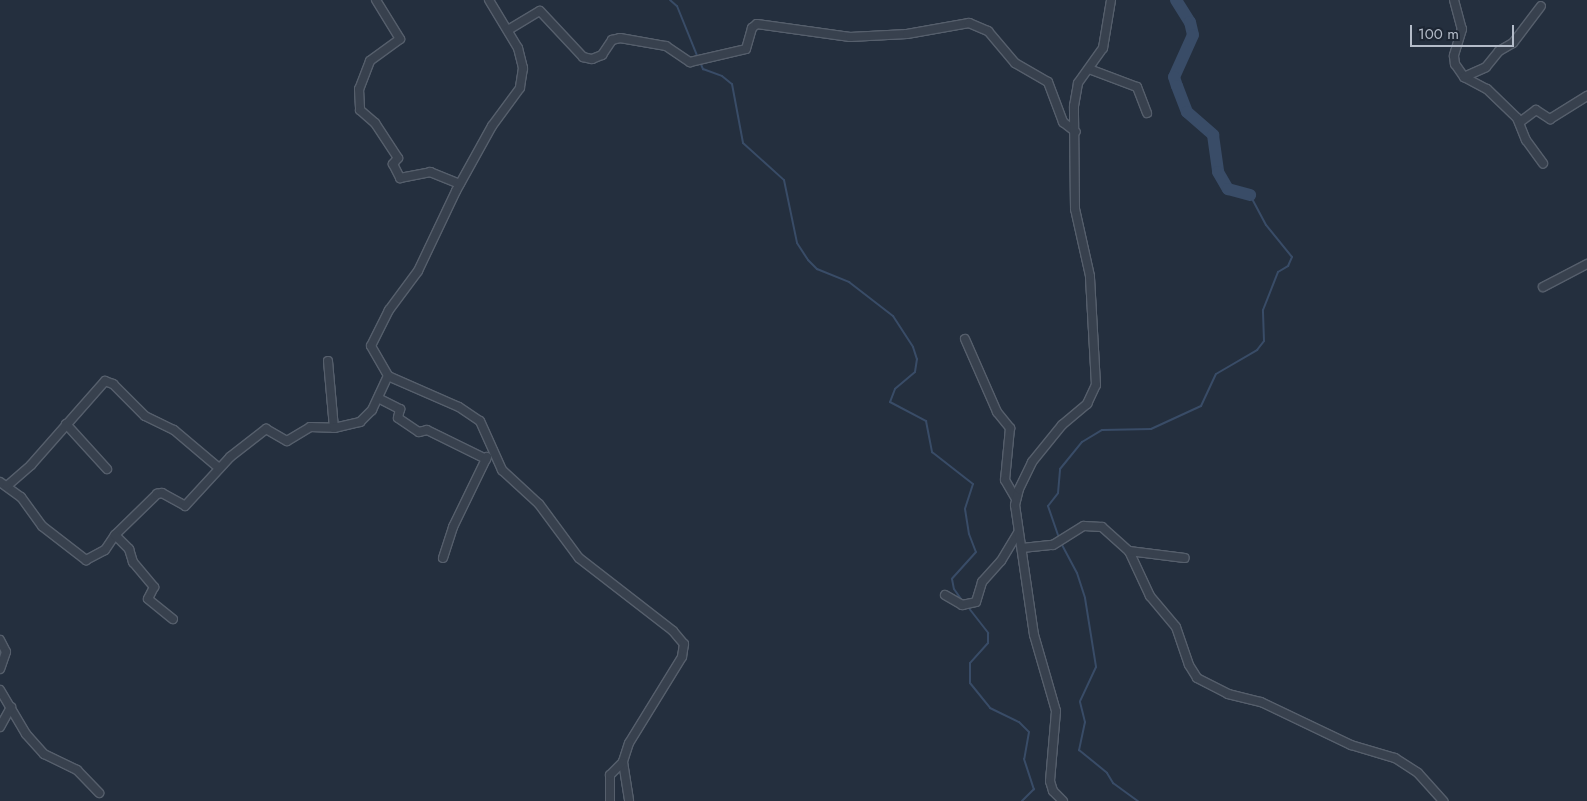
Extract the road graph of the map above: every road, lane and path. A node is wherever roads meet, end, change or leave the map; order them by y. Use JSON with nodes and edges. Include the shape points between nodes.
{"nodes":[{"id":1,"x":376,"y":0,"type":"edge"},
{"id":2,"x":489,"y":0,"type":"edge"},
{"id":3,"x":1111,"y":0,"type":"edge"},
{"id":4,"x":1454,"y":0,"type":"edge"},
{"id":5,"x":1541,"y":6,"type":"dead end"},
{"id":6,"x":508,"y":30,"type":"junction"},
{"id":7,"x":1089,"y":69,"type":"junction"},
{"id":8,"x":1464,"y":77,"type":"junction"},
{"id":9,"x":1587,"y":96,"type":"edge"},
{"id":10,"x":1146,"y":113,"type":"dead end"},
{"id":11,"x":1520,"y":122,"type":"junction"},
{"id":12,"x":1076,"y":132,"type":"junction"},
{"id":13,"x":1543,"y":163,"type":"dead end"},
{"id":14,"x":460,"y":184,"type":"junction"},
{"id":15,"x":1587,"y":264,"type":"edge"},
{"id":16,"x":1543,"y":287,"type":"dead end"},
{"id":17,"x":965,"y":339,"type":"dead end"},
{"id":18,"x":328,"y":360,"type":"dead end"},
{"id":19,"x":388,"y":376,"type":"junction"},
{"id":20,"x":378,"y":398,"type":"junction"},
{"id":21,"x":66,"y":424,"type":"junction"},
{"id":22,"x":334,"y":428,"type":"junction"},
{"id":23,"x":492,"y":448,"type":"junction"},
{"id":24,"x":486,"y":459,"type":"junction"},
{"id":25,"x":219,"y":468,"type":"junction"},
{"id":26,"x":107,"y":469,"type":"dead end"},
{"id":27,"x":4,"y":484,"type":"edge"},
{"id":28,"x":1016,"y":499,"type":"junction"},
{"id":29,"x":1018,"y":533,"type":"junction"},
{"id":30,"x":115,"y":535,"type":"junction"},
{"id":31,"x":1022,"y":548,"type":"junction"},
{"id":32,"x":1129,"y":551,"type":"junction"},
{"id":33,"x":443,"y":558,"type":"dead end"},
{"id":34,"x":1184,"y":558,"type":"dead end"},
{"id":35,"x":945,"y":595,"type":"dead end"},
{"id":36,"x":173,"y":619,"type":"dead end"},
{"id":37,"x":0,"y":640,"type":"edge"},
{"id":38,"x":0,"y":669,"type":"edge"},
{"id":39,"x":0,"y":690,"type":"edge"},
{"id":40,"x":11,"y":707,"type":"junction"},
{"id":41,"x":0,"y":727,"type":"edge"},
{"id":42,"x":623,"y":762,"type":"junction"},
{"id":43,"x":99,"y":793,"type":"dead end"},
{"id":44,"x":610,"y":801,"type":"edge"},
{"id":45,"x":629,"y":801,"type":"edge"},
{"id":46,"x":1063,"y":801,"type":"edge"},
{"id":47,"x":1443,"y":801,"type":"edge"}],
"edges":[{"from":1,"to":14,"type":"street","via":[[400,39],[370,61],[358,89],[360,110],[375,123],[398,158],[393,165],[400,178],[430,172]]},
{"from":2,"to":6,"type":"street"},
{"from":3,"to":7,"type":"street","via":[[1103,48]]},
{"from":4,"to":8,"type":"street","via":[[1462,28],[1454,58]]},
{"from":5,"to":8,"type":"street","via":[[1513,43],[1499,52],[1486,67]]},
{"from":6,"to":12,"type":"street","via":[[542,12],[575,50],[587,58],[602,55],[612,40],[620,38],[666,46],[685,61],[692,61],[746,49],[752,28],[757,24],[850,37],[907,34],[936,26],[976,24],[988,31],[1015,63],[1050,84],[1063,122]]},
{"from":6,"to":14,"type":"street","via":[[523,61],[520,88],[496,120]]},
{"from":7,"to":10,"type":"street","via":[[1137,87]]},
{"from":7,"to":12,"type":"street","via":[[1079,81],[1075,94]]},
{"from":8,"to":11,"type":"street","via":[[1488,89]]},
{"from":9,"to":11,"type":"street","via":[[1550,119],[1537,110]]},
{"from":11,"to":13,"type":"street","via":[[1526,140]]},
{"from":12,"to":28,"type":"street","via":[[1075,209],[1090,276],[1096,385],[1087,404],[1066,420],[1036,456]]},
{"from":14,"to":19,"type":"street","via":[[418,271],[372,340],[373,352]]},
{"from":15,"to":16,"type":"street"},
{"from":17,"to":28,"type":"street","via":[[997,412],[1010,428],[1004,480]]},
{"from":18,"to":22,"type":"street"},
{"from":19,"to":20,"type":"street"},
{"from":19,"to":23,"type":"street","via":[[468,412],[482,425]]},
{"from":20,"to":22,"type":"street","via":[[368,416],[360,422]]},
{"from":20,"to":24,"type":"street","via":[[400,409],[398,418],[420,432],[427,430]]},
{"from":21,"to":25,"type":"street","via":[[107,381],[146,416],[174,430]]},
{"from":21,"to":26,"type":"street"},
{"from":21,"to":27,"type":"street","via":[[31,465]]},
{"from":22,"to":25,"type":"street","via":[[310,428],[287,441],[266,429]]},
{"from":23,"to":24,"type":"street"},
{"from":23,"to":42,"type":"street","via":[[502,470],[539,504],[585,564],[673,631],[684,644],[682,657],[637,727]]},
{"from":24,"to":33,"type":"street","via":[[453,526]]},
{"from":25,"to":30,"type":"street","via":[[185,506],[158,494]]},
{"from":27,"to":30,"type":"street","via":[[28,504],[42,526],[86,560],[105,550]]},
{"from":28,"to":29,"type":"street"},
{"from":29,"to":31,"type":"street"},
{"from":29,"to":35,"type":"street","via":[[1001,561],[982,582],[976,602],[962,606]]},
{"from":30,"to":36,"type":"street","via":[[129,549],[136,568],[154,587],[149,601]]},
{"from":31,"to":32,"type":"street","via":[[1053,545],[1084,526],[1096,525]]},
{"from":31,"to":46,"type":"street","via":[[1034,635],[1056,711],[1051,786]]},
{"from":32,"to":34,"type":"street"},
{"from":32,"to":47,"type":"street","via":[[1150,596],[1176,627],[1188,665],[1197,678],[1228,694],[1261,702],[1351,745],[1395,758],[1418,773]]},
{"from":37,"to":38,"type":"street","via":[[6,652]]},
{"from":39,"to":40,"type":"street"},
{"from":40,"to":41,"type":"street"},
{"from":40,"to":43,"type":"street","via":[[26,734],[44,754],[77,770]]},
{"from":42,"to":44,"type":"street","via":[[610,775]]},
{"from":42,"to":45,"type":"street"}]}
